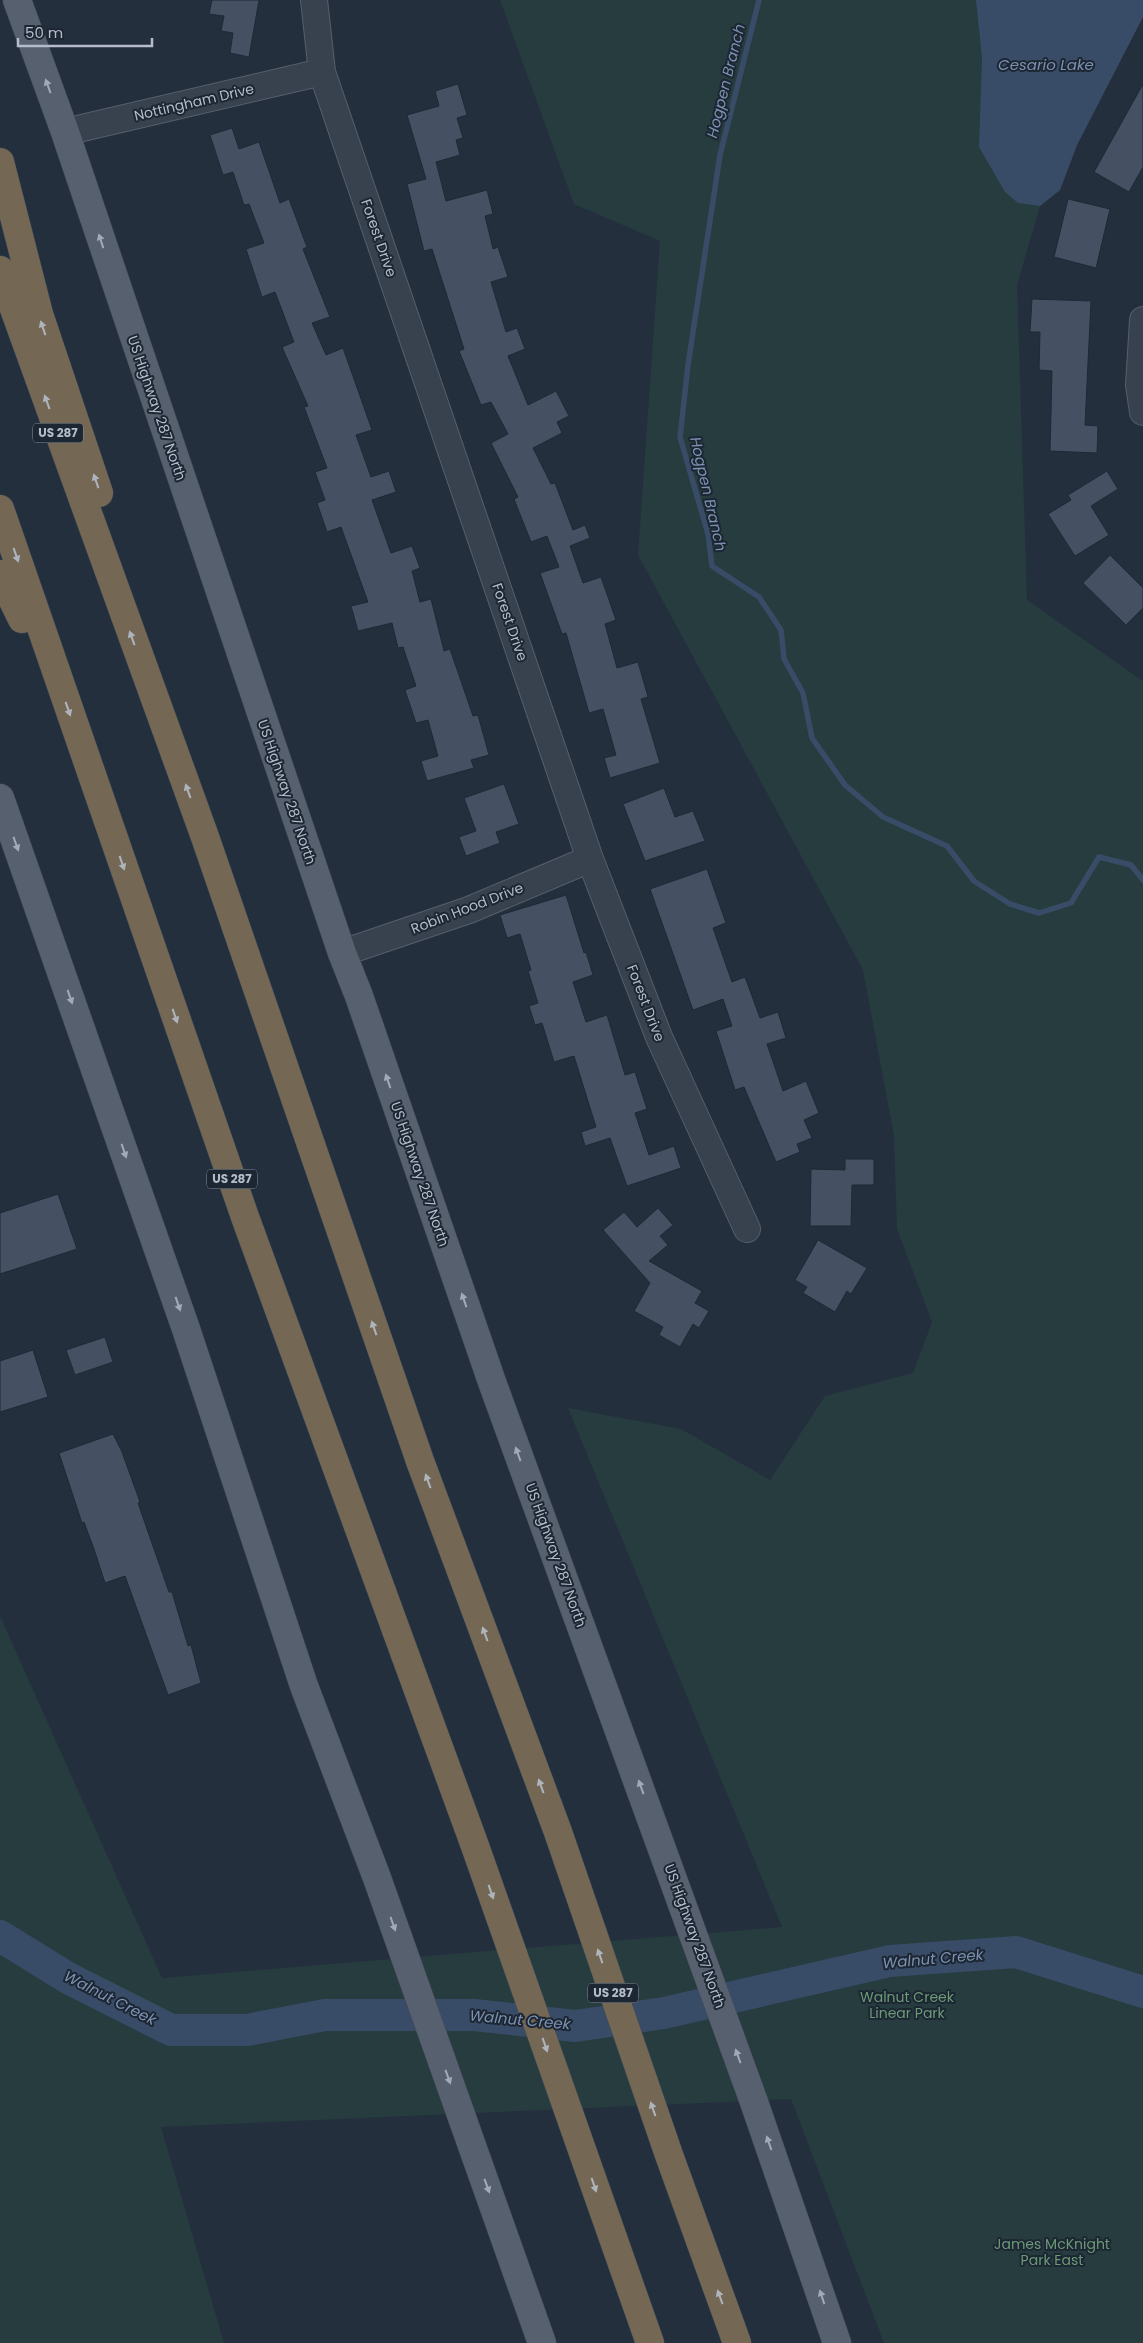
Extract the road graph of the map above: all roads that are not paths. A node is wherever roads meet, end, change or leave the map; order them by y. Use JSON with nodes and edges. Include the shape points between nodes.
{"nodes":[{"id":1,"x":18,"y":0,"type":"edge"},
{"id":2,"x":314,"y":0,"type":"edge"},
{"id":3,"x":322,"y":72,"type":"junction"},
{"id":4,"x":65,"y":132,"type":"junction"},
{"id":5,"x":0,"y":162,"type":"edge"},
{"id":6,"x":0,"y":270,"type":"edge"},
{"id":7,"x":1143,"y":320,"type":"edge"},
{"id":8,"x":1143,"y":412,"type":"edge"},
{"id":9,"x":0,"y":509,"type":"edge"},
{"id":10,"x":0,"y":574,"type":"edge"},
{"id":11,"x":116,"y":596,"type":"junction"},
{"id":12,"x":45,"y":643,"type":"junction"},
{"id":13,"x":0,"y":798,"type":"edge"},
{"id":14,"x":590,"y":859,"type":"junction"},
{"id":15,"x":342,"y":953,"type":"junction"},
{"id":16,"x":747,"y":1229,"type":"dead end"},
{"id":17,"x":542,"y":2343,"type":"edge"},
{"id":18,"x":650,"y":2343,"type":"edge"},
{"id":19,"x":737,"y":2343,"type":"edge"},
{"id":20,"x":837,"y":2343,"type":"edge"}],
"edges":[{"from":4,"to":1,"type":"main road","name":"US Highway 287 North","one_way":true},
{"from":2,"to":3,"type":"street","name":"Forest Drive"},
{"from":3,"to":4,"type":"street","name":"Nottingham Drive"},
{"from":3,"to":14,"type":"street","name":"Forest Drive"},
{"from":15,"to":4,"type":"main road","name":"US Highway 287 North","one_way":true},
{"from":11,"to":5,"type":"highway","one_way":true,"via":[[120,572],[116,542],[39,314]]},
{"from":11,"to":6,"type":"highway","number":"US 287","one_way":true},
{"from":7,"to":8,"type":"street","via":[[1139,385]]},
{"from":9,"to":12,"type":"highway","number":"US 287","one_way":true},
{"from":10,"to":12,"type":"highway","via":[[18,614]]},
{"from":19,"to":11,"type":"highway","number":"US 287","one_way":true,"via":[[558,1832],[420,1461],[205,837]]},
{"from":12,"to":18,"type":"highway","number":"US 287","one_way":true,"via":[[248,1226],[475,1846]]},
{"from":13,"to":17,"type":"main road","one_way":true,"via":[[190,1338],[304,1686],[377,1878]]},
{"from":14,"to":15,"type":"street","name":"Robin Hood Drive","via":[[469,910]]},
{"from":14,"to":16,"type":"street","name":"Forest Drive","via":[[659,1037]]},
{"from":20,"to":15,"type":"main road","name":"US Highway 287 North","one_way":true,"via":[[658,1832],[492,1382]]}]}
